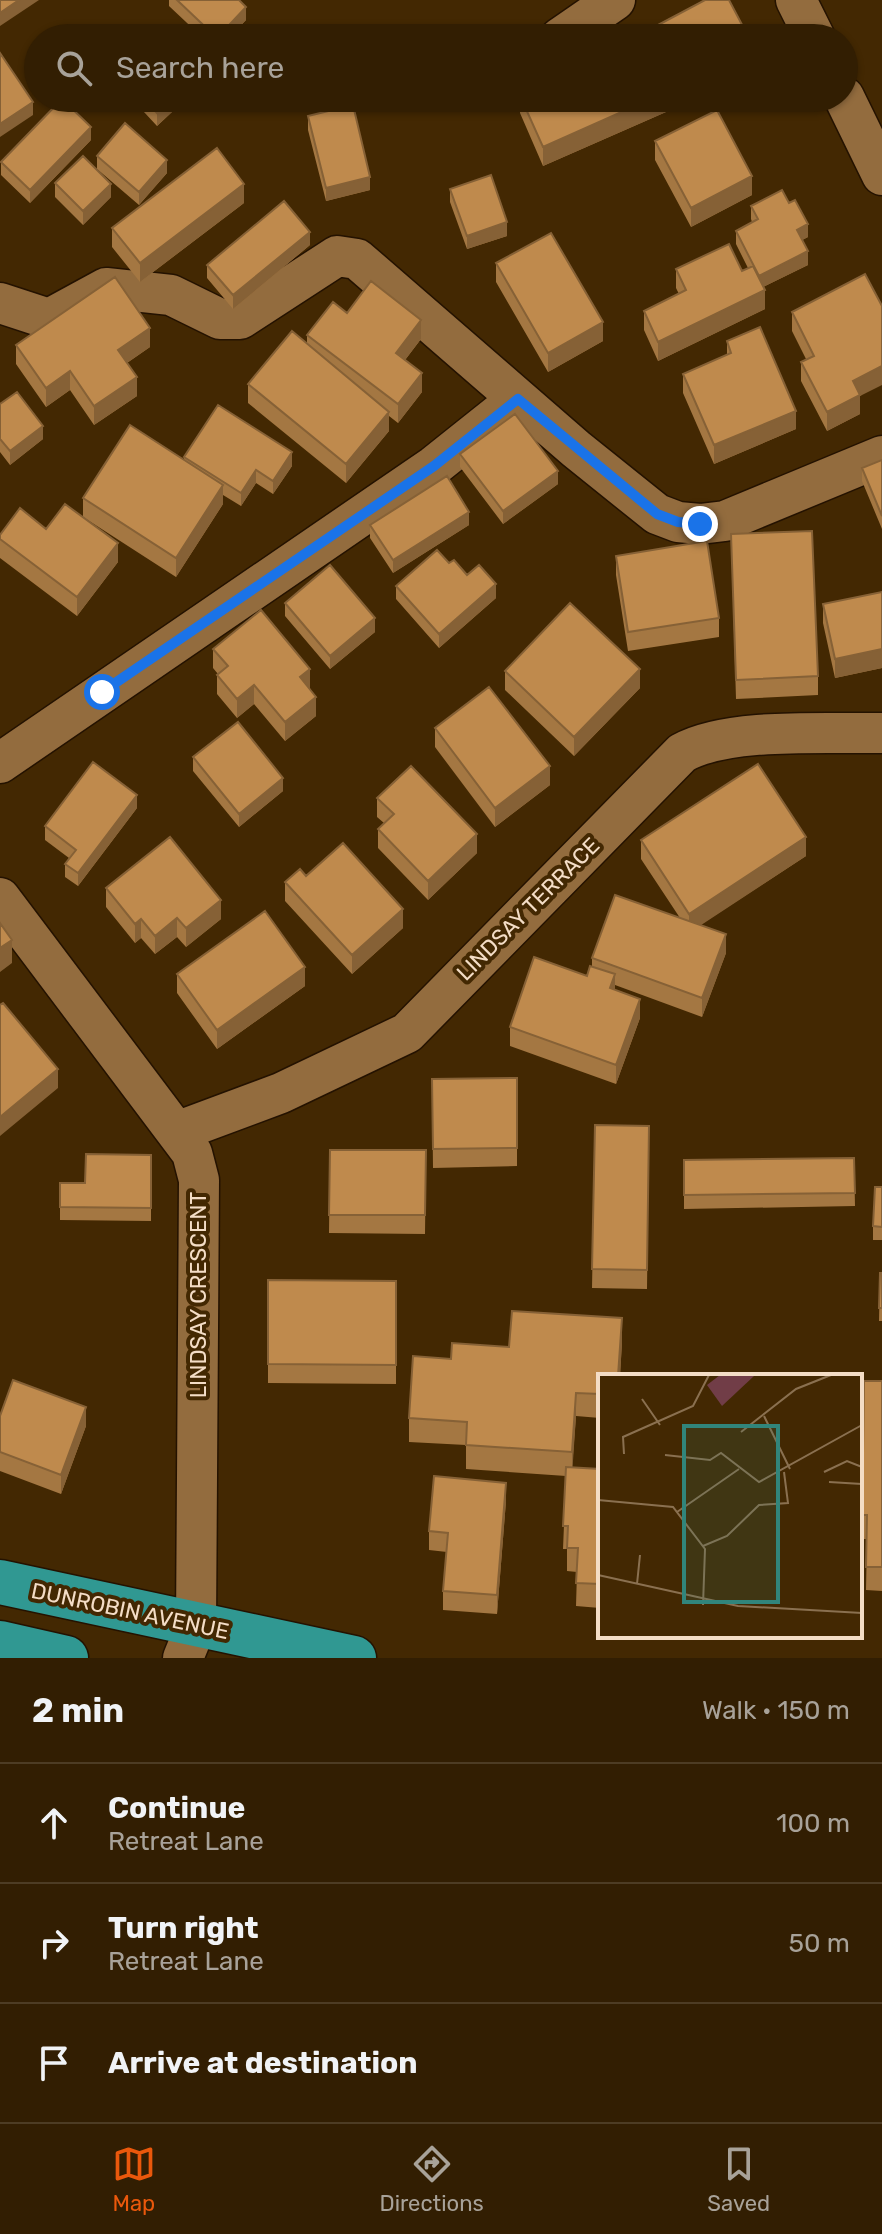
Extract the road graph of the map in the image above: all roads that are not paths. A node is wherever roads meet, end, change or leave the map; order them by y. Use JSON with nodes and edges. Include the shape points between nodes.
{"nodes":[{"id":1,"x":615,"y":0,"type":"edge"},
{"id":2,"x":796,"y":0,"type":"edge"},
{"id":3,"x":580,"y":24,"type":"edge"},
{"id":4,"x":808,"y":24,"type":"edge"},
{"id":5,"x":851,"y":112,"type":"edge"},
{"id":6,"x":882,"y":175,"type":"edge"},
{"id":7,"x":0,"y":303,"type":"edge"},
{"id":8,"x":518,"y":399,"type":"junction"},
{"id":9,"x":882,"y":456,"type":"edge"},
{"id":10,"x":882,"y":733,"type":"edge"},
{"id":11,"x":0,"y":763,"type":"edge"},
{"id":12,"x":0,"y":898,"type":"edge"},
{"id":13,"x":179,"y":1131,"type":"junction"},
{"id":14,"x":0,"y":1582,"type":"edge"},
{"id":15,"x":190,"y":1642,"type":"edge"},
{"id":16,"x":0,"y":1643,"type":"edge"},
{"id":17,"x":66,"y":1658,"type":"edge"},
{"id":18,"x":354,"y":1658,"type":"edge"}],
"edges":[{"from":1,"to":3,"type":"street"},
{"from":2,"to":4,"type":"street"},
{"from":5,"to":6,"type":"street"},
{"from":7,"to":8,"type":"street","via":[[49,319],[106,288],[171,295],[220,319],[240,319],[337,256],[347,256],[357,259]]},
{"from":8,"to":9,"type":"street","via":[[657,514],[678,522],[725,521]]},
{"from":8,"to":11,"type":"street","via":[[434,466]]},
{"from":10,"to":13,"type":"street","name":"LINDSAY TERRACE","via":[[701,742],[682,753],[407,1033],[281,1093]]},
{"from":12,"to":13,"type":"street","name":"LINDSAY CRESCENT"},
{"from":13,"to":15,"type":"street","name":"LINDSAY CRESCENT","via":[[199,1180]]},
{"from":14,"to":15,"type":"highway","name":"DUNROBIN AVENUE"},
{"from":15,"to":18,"type":"highway","name":"DUNROBIN AVENUE"},
{"from":16,"to":17,"type":"highway"}]}
